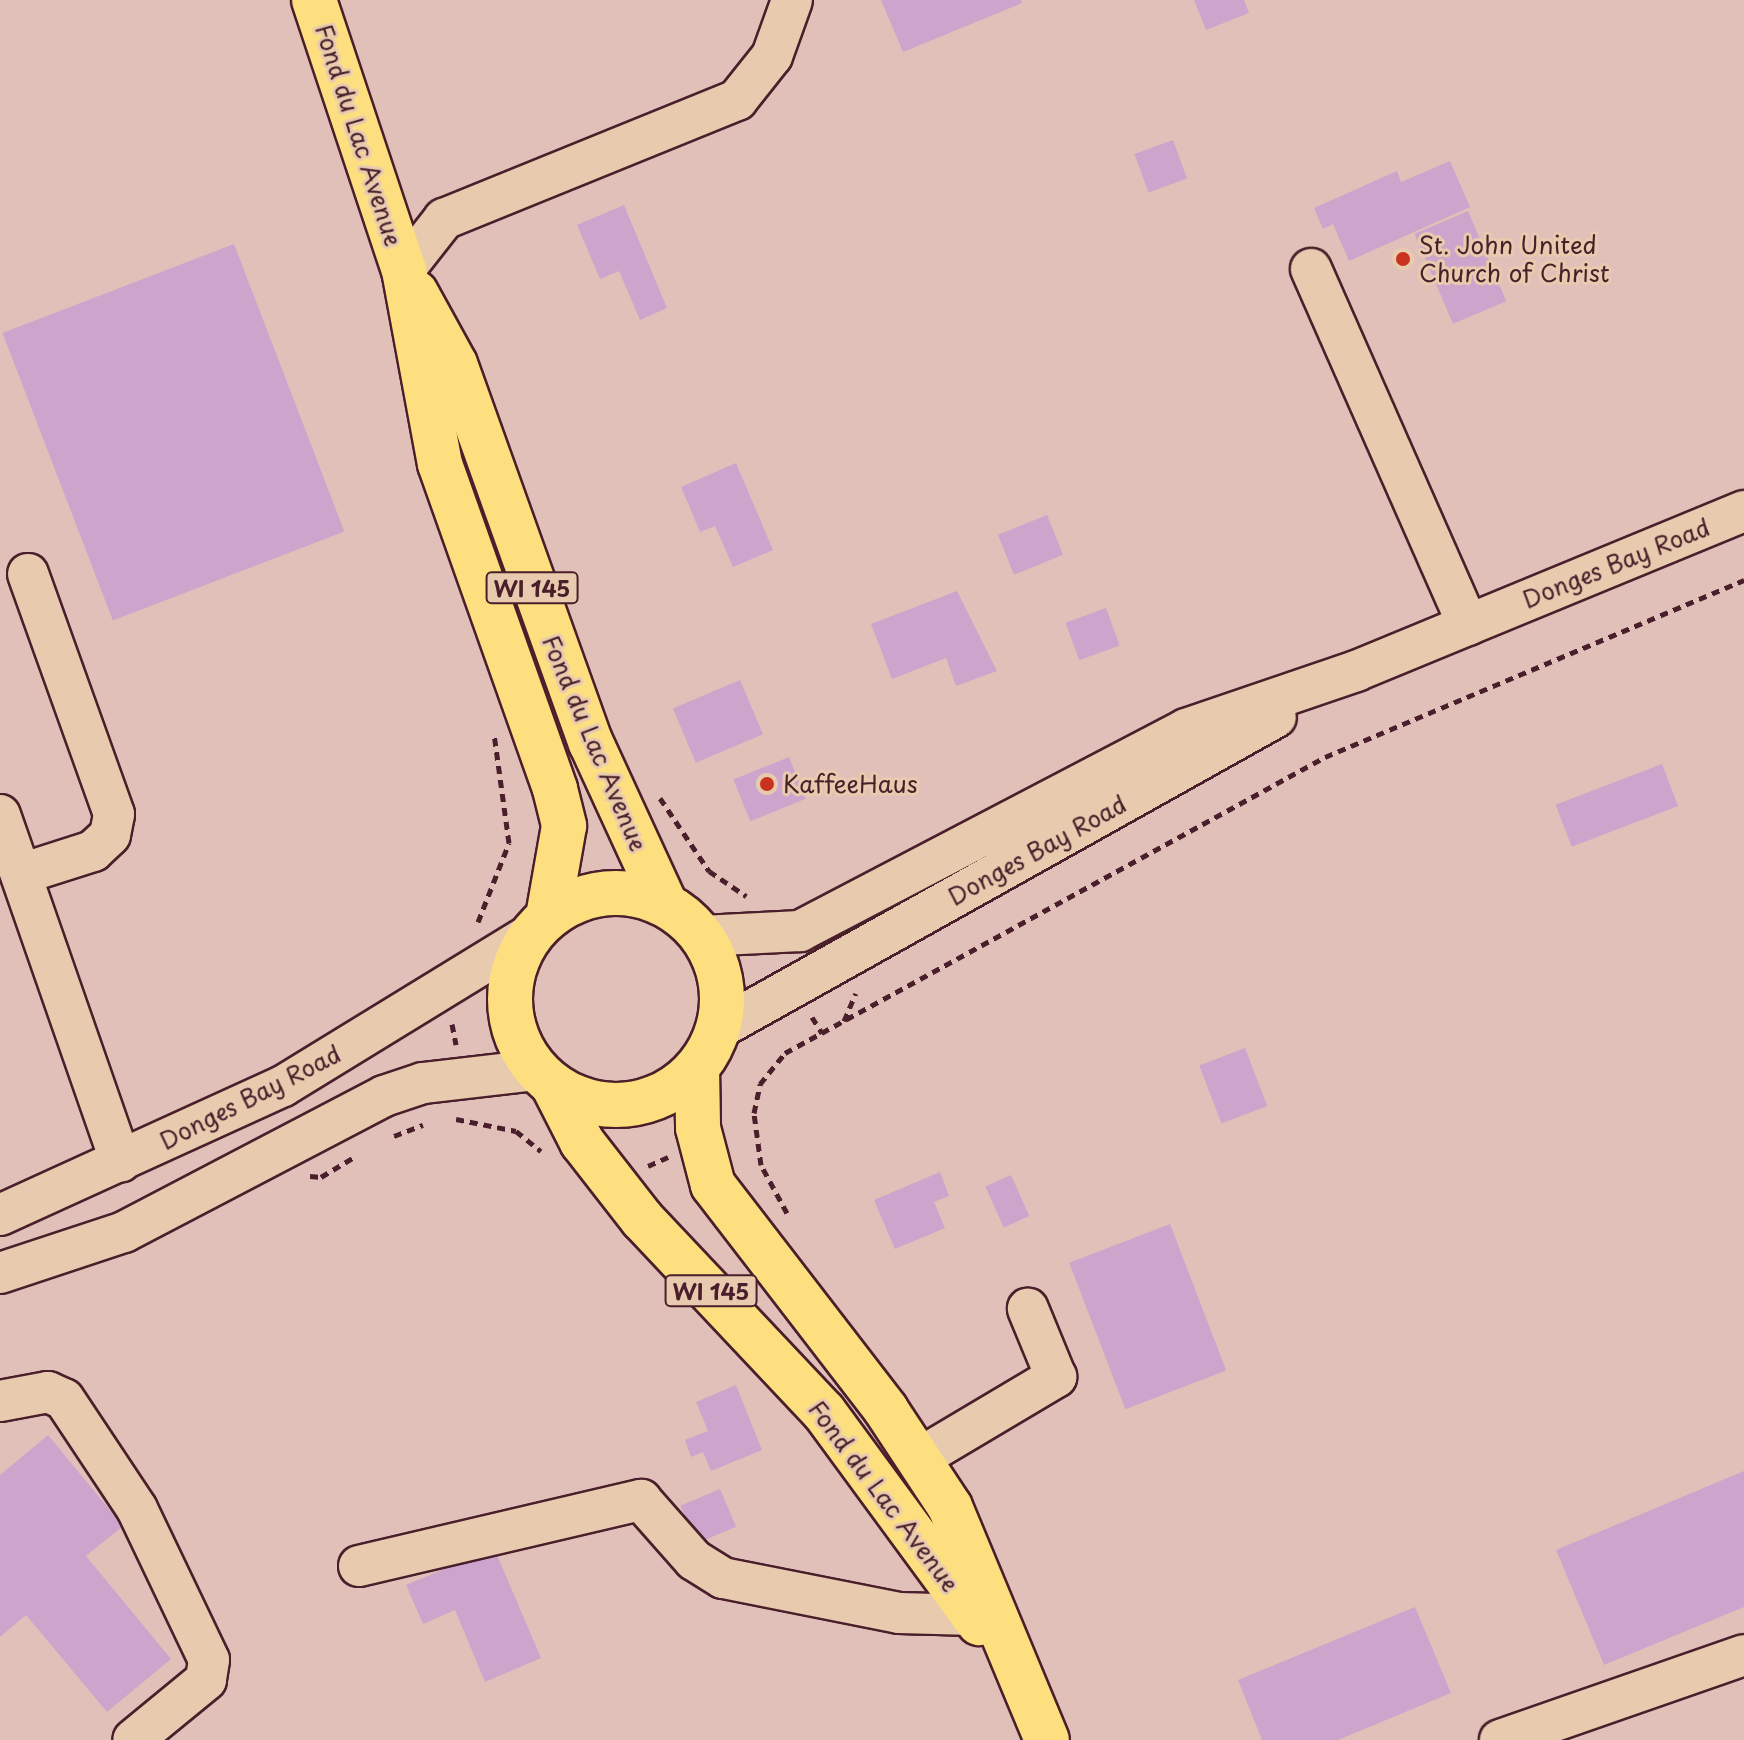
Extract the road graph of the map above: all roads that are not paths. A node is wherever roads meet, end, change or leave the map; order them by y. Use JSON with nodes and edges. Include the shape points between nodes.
{"nodes":[{"id":1,"x":314,"y":0,"type":"edge"},
{"id":2,"x":792,"y":0,"type":"edge"},
{"id":3,"x":1311,"y":269,"type":"dead end"},
{"id":4,"x":404,"y":270,"type":"junction"},
{"id":5,"x":1744,"y":511,"type":"edge"},
{"id":6,"x":28,"y":574,"type":"dead end"},
{"id":7,"x":1468,"y":625,"type":"junction"},
{"id":8,"x":1356,"y":671,"type":"junction"},
{"id":9,"x":0,"y":815,"type":"edge"},
{"id":10,"x":21,"y":874,"type":"junction"},
{"id":11,"x":665,"y":904,"type":"junction"},
{"id":12,"x":540,"y":926,"type":"junction"},
{"id":13,"x":702,"y":936,"type":"junction"},
{"id":14,"x":718,"y":1029,"type":"junction"},
{"id":15,"x":697,"y":1068,"type":"junction"},
{"id":16,"x":545,"y":1078,"type":"junction"},
{"id":17,"x":121,"y":1162,"type":"junction"},
{"id":18,"x":0,"y":1215,"type":"edge"},
{"id":19,"x":0,"y":1273,"type":"edge"},
{"id":20,"x":1028,"y":1309,"type":"dead end"},
{"id":21,"x":0,"y":1401,"type":"edge"},
{"id":22,"x":918,"y":1459,"type":"junction"},
{"id":23,"x":359,"y":1566,"type":"dead end"},
{"id":24,"x":973,"y":1615,"type":"junction"},
{"id":25,"x":1744,"y":1655,"type":"edge"},
{"id":26,"x":1025,"y":1691,"type":"junction"},
{"id":27,"x":133,"y":1740,"type":"edge"},
{"id":28,"x":1047,"y":1740,"type":"edge"},
{"id":29,"x":1500,"y":1740,"type":"edge"}],
"edges":[{"from":1,"to":4,"type":"main road","name":"Fond du Lac Avenue","number":"WI 145"},
{"from":2,"to":4,"type":"street","via":[[772,56],[737,100],[444,219]]},
{"from":3,"to":7,"type":"street"},
{"from":4,"to":11,"type":"main road","name":"Fond du Lac Avenue","number":"WI 145","via":[[455,364],[591,743]]},
{"from":4,"to":12,"type":"main road","name":"Fond du Lac Avenue","number":"WI 145","via":[[440,464],[564,826]]},
{"from":5,"to":7,"type":"street","name":"Donges Bay Road"},
{"from":6,"to":10,"type":"street","via":[[114,814],[110,835],[93,851]]},
{"from":7,"to":8,"type":"street","name":"Donges Bay Road"},
{"from":8,"to":13,"type":"street","name":"Donges Bay Road","via":[[1186,729],[800,931]]},
{"from":8,"to":14,"type":"street","name":"Donges Bay Road"},
{"from":9,"to":10,"type":"street"},
{"from":10,"to":17,"type":"street"},
{"from":11,"to":12,"type":"main road","via":[[617,892],[593,895]]},
{"from":11,"to":13,"type":"main road","number":"WI 145"},
{"from":12,"to":16,"type":"main road","number":"WI 145","via":[[511,979],[509,1004],[513,1027]]},
{"from":12,"to":17,"type":"street","name":"Donges Bay Road","via":[[283,1086]]},
{"from":13,"to":14,"type":"main road","number":"WI 145","via":[[721,982]]},
{"from":14,"to":15,"type":"main road","number":"WI 145"},
{"from":15,"to":16,"type":"main road","via":[[662,1095],[618,1106]]},
{"from":15,"to":22,"type":"main road","name":"Fond du Lac Avenue","number":"WI 145","via":[[698,1128],[713,1185]]},
{"from":16,"to":19,"type":"street","via":[[423,1083],[384,1096],[124,1232]]},
{"from":16,"to":24,"type":"main road","name":"Fond du Lac Avenue","number":"WI 145","via":[[610,1178],[824,1412]]},
{"from":17,"to":18,"type":"street","name":"Donges Bay Road"},
{"from":20,"to":22,"type":"street","via":[[1056,1377]]},
{"from":21,"to":27,"type":"street","via":[[48,1392],[64,1399],[137,1509],[209,1660],[206,1680]]},
{"from":22,"to":26,"type":"main road","name":"Fond du Lac Avenue","number":"WI 145","via":[[950,1507]]},
{"from":23,"to":24,"type":"street","via":[[641,1500],[694,1560],[723,1578],[899,1613]]},
{"from":24,"to":26,"type":"main road","name":"Fond du Lac Avenue","number":"WI 145"},
{"from":25,"to":29,"type":"street"},
{"from":26,"to":28,"type":"main road","name":"Fond du Lac Avenue","number":"WI 145"}]}
